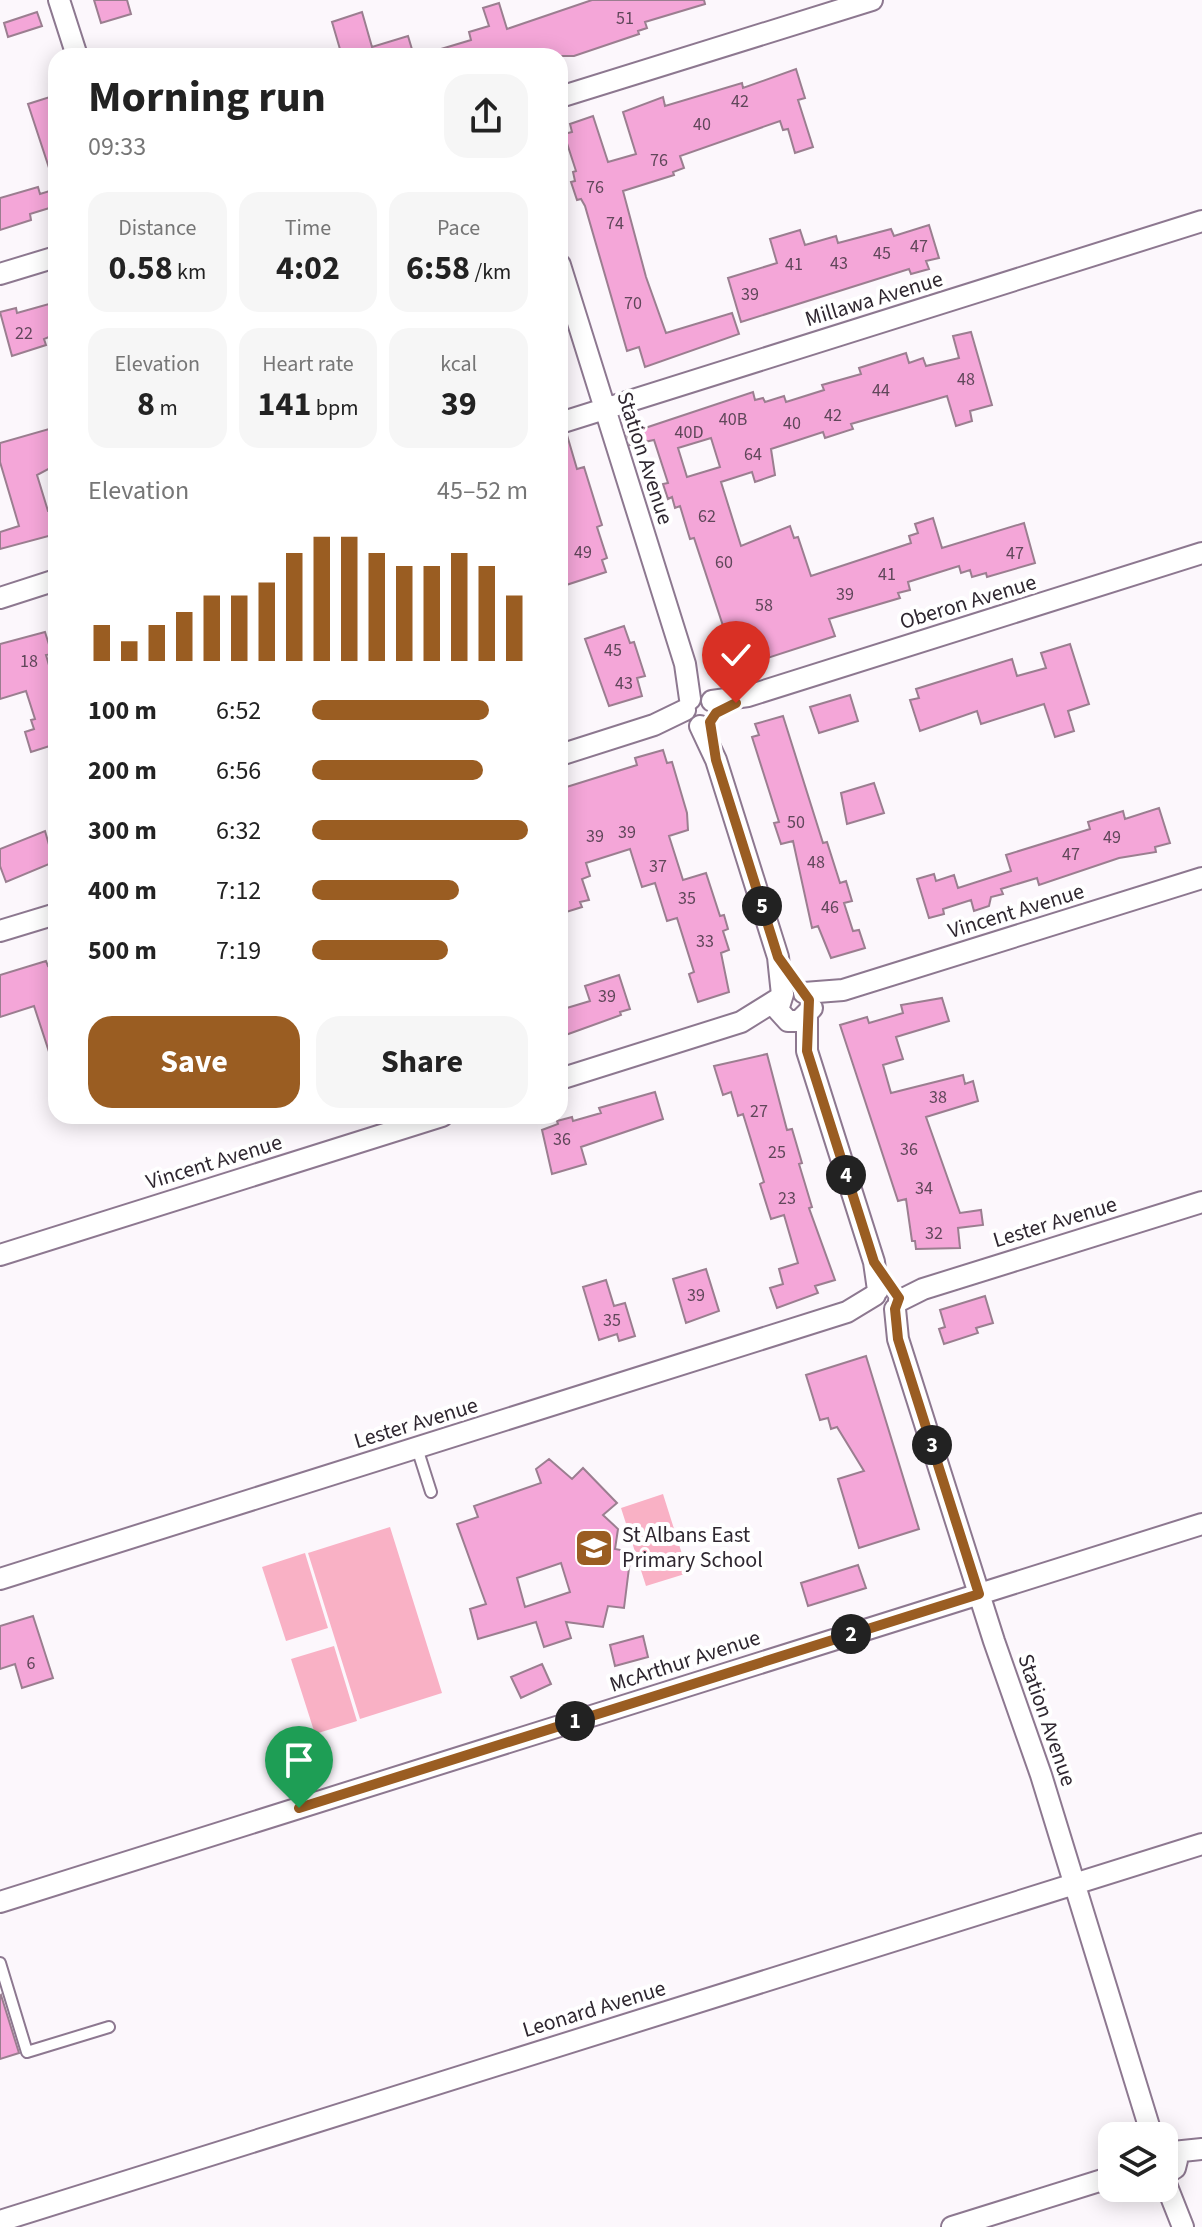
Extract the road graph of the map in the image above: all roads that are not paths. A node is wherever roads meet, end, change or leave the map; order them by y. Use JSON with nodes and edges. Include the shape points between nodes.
{"nodes":[{"id":1,"x":59,"y":0,"type":"edge"},
{"id":2,"x":872,"y":0,"type":"edge"},
{"id":3,"x":74,"y":48,"type":"edge"},
{"id":4,"x":568,"y":95,"type":"edge"},
{"id":5,"x":1202,"y":221,"type":"edge"},
{"id":6,"x":48,"y":259,"type":"edge"},
{"id":7,"x":0,"y":274,"type":"edge"},
{"id":8,"x":568,"y":291,"type":"edge"},
{"id":9,"x":604,"y":409,"type":"junction"},
{"id":10,"x":568,"y":420,"type":"edge"},
{"id":11,"x":1202,"y":553,"type":"edge"},
{"id":12,"x":48,"y":583,"type":"edge"},
{"id":13,"x":0,"y":598,"type":"edge"},
{"id":14,"x":700,"y":711,"type":"junction"},
{"id":15,"x":568,"y":752,"type":"edge"},
{"id":16,"x":1202,"y":878,"type":"edge"},
{"id":17,"x":48,"y":916,"type":"edge"},
{"id":18,"x":0,"y":931,"type":"edge"},
{"id":19,"x":794,"y":1005,"type":"junction"},
{"id":20,"x":568,"y":1076,"type":"edge"},
{"id":21,"x":417,"y":1124,"type":"edge"},
{"id":22,"x":1202,"y":1202,"type":"edge"},
{"id":23,"x":0,"y":1255,"type":"edge"},
{"id":24,"x":887,"y":1300,"type":"junction"},
{"id":25,"x":417,"y":1448,"type":"junction"},
{"id":26,"x":431,"y":1492,"type":"dead end"},
{"id":27,"x":1202,"y":1524,"type":"edge"},
{"id":28,"x":0,"y":1579,"type":"edge"},
{"id":29,"x":979,"y":1594,"type":"junction"},
{"id":30,"x":1202,"y":1844,"type":"edge"},
{"id":31,"x":1075,"y":1883,"type":"junction"},
{"id":32,"x":0,"y":1902,"type":"edge"},
{"id":33,"x":0,"y":1963,"type":"edge"},
{"id":34,"x":109,"y":2027,"type":"dead end"},
{"id":35,"x":1154,"y":2122,"type":"edge"},
{"id":36,"x":1202,"y":2150,"type":"edge"},
{"id":37,"x":1178,"y":2151,"type":"edge"},
{"id":38,"x":1098,"y":2181,"type":"edge"},
{"id":39,"x":1175,"y":2202,"type":"edge"},
{"id":40,"x":0,"y":2221,"type":"edge"},
{"id":41,"x":952,"y":2227,"type":"edge"},
{"id":42,"x":1183,"y":2227,"type":"edge"}],
"edges":[{"from":1,"to":3,"type":"street"},
{"from":2,"to":4,"type":"street"},
{"from":5,"to":9,"type":"street","name":"Millawa Avenue"},
{"from":6,"to":7,"type":"street"},
{"from":8,"to":9,"type":"street","name":"Station Avenue"},
{"from":9,"to":10,"type":"street","name":"Millawa Avenue"},
{"from":9,"to":14,"type":"street","name":"Station Avenue"},
{"from":11,"to":14,"type":"street","name":"Oberon Avenue"},
{"from":12,"to":13,"type":"street"},
{"from":14,"to":15,"type":"street","name":"Oberon Avenue"},
{"from":14,"to":19,"type":"street","name":"Station Avenue"},
{"from":16,"to":19,"type":"street","name":"Vincent Avenue"},
{"from":17,"to":18,"type":"street"},
{"from":19,"to":20,"type":"street","name":"Vincent Avenue"},
{"from":19,"to":24,"type":"street","name":"Station Avenue"},
{"from":21,"to":23,"type":"street","name":"Vincent Avenue"},
{"from":22,"to":24,"type":"street","name":"Lester Avenue"},
{"from":24,"to":25,"type":"street","name":"Lester Avenue"},
{"from":24,"to":29,"type":"street","name":"Station Avenue"},
{"from":25,"to":26,"type":"lane"},
{"from":25,"to":28,"type":"street","name":"Lester Avenue"},
{"from":27,"to":29,"type":"street","name":"McArthur Avenue"},
{"from":29,"to":31,"type":"street","name":"Station Avenue"},
{"from":29,"to":32,"type":"street","name":"McArthur Avenue"},
{"from":30,"to":31,"type":"street","name":"Leonard Avenue"},
{"from":31,"to":35,"type":"street","name":"Station Avenue"},
{"from":31,"to":40,"type":"street","name":"Leonard Avenue"},
{"from":33,"to":34,"type":"lane","via":[[27,2052]]},
{"from":36,"to":37,"type":"street"},
{"from":38,"to":41,"type":"street"},
{"from":39,"to":42,"type":"street","name":"Station Avenue"}]}
